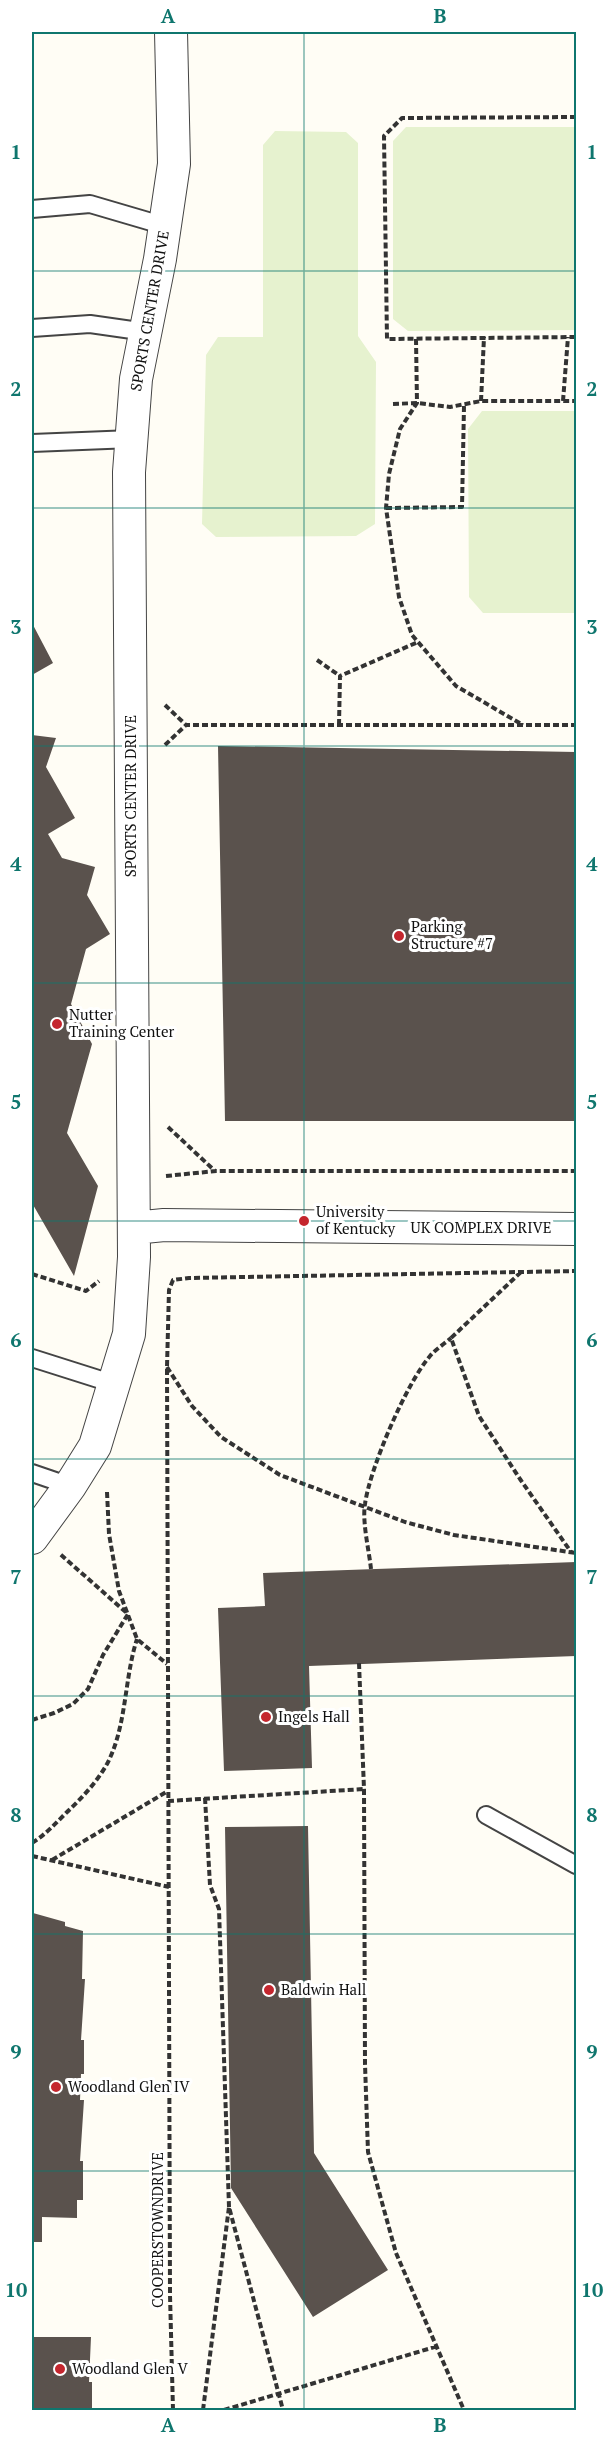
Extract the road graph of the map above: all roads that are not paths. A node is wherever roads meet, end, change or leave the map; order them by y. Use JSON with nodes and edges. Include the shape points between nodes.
{"nodes":[{"id":1,"x":171,"y":32,"type":"edge"},
{"id":2,"x":32,"y":209,"type":"edge"},
{"id":3,"x":165,"y":226,"type":"junction"},
{"id":4,"x":32,"y":328,"type":"edge"},
{"id":5,"x":146,"y":332,"type":"junction"},
{"id":6,"x":132,"y":439,"type":"junction"},
{"id":7,"x":32,"y":443,"type":"edge"},
{"id":8,"x":134,"y":1228,"type":"junction"},
{"id":9,"x":576,"y":1229,"type":"edge"},
{"id":10,"x":32,"y":1358,"type":"edge"},
{"id":11,"x":114,"y":1384,"type":"junction"},
{"id":12,"x":32,"y":1473,"type":"edge"},
{"id":13,"x":70,"y":1486,"type":"junction"},
{"id":14,"x":32,"y":1538,"type":"edge"},
{"id":15,"x":486,"y":1815,"type":"dead end"},
{"id":16,"x":576,"y":1865,"type":"edge"}],
"edges":[{"from":1,"to":3,"type":"street","name":"SPORTS CENTER DRIVE","via":[[174,164]]},
{"from":2,"to":3,"type":"lane","via":[[90,204]]},
{"from":3,"to":5,"type":"street","name":"SPORTS CENTER DRIVE"},
{"from":4,"to":5,"type":"lane","via":[[90,324]]},
{"from":5,"to":6,"type":"street","name":"SPORTS CENTER DRIVE","via":[[136,379]]},
{"from":6,"to":7,"type":"lane"},
{"from":6,"to":8,"type":"street","name":"SPORTS CENTER DRIVE","via":[[129,472]]},
{"from":8,"to":9,"type":"street","name":"UK COMPLEX DRIVE","via":[[175,1225]]},
{"from":8,"to":11,"type":"street","name":"SPORTS CENTER DRIVE","via":[[129,1334]]},
{"from":10,"to":11,"type":"lane"},
{"from":11,"to":13,"type":"street","name":"SPORTS CENTER DRIVE","via":[[95,1446]]},
{"from":12,"to":13,"type":"lane"},
{"from":13,"to":14,"type":"street","name":"SPORTS CENTER DRIVE"},
{"from":15,"to":16,"type":"lane"}]}
